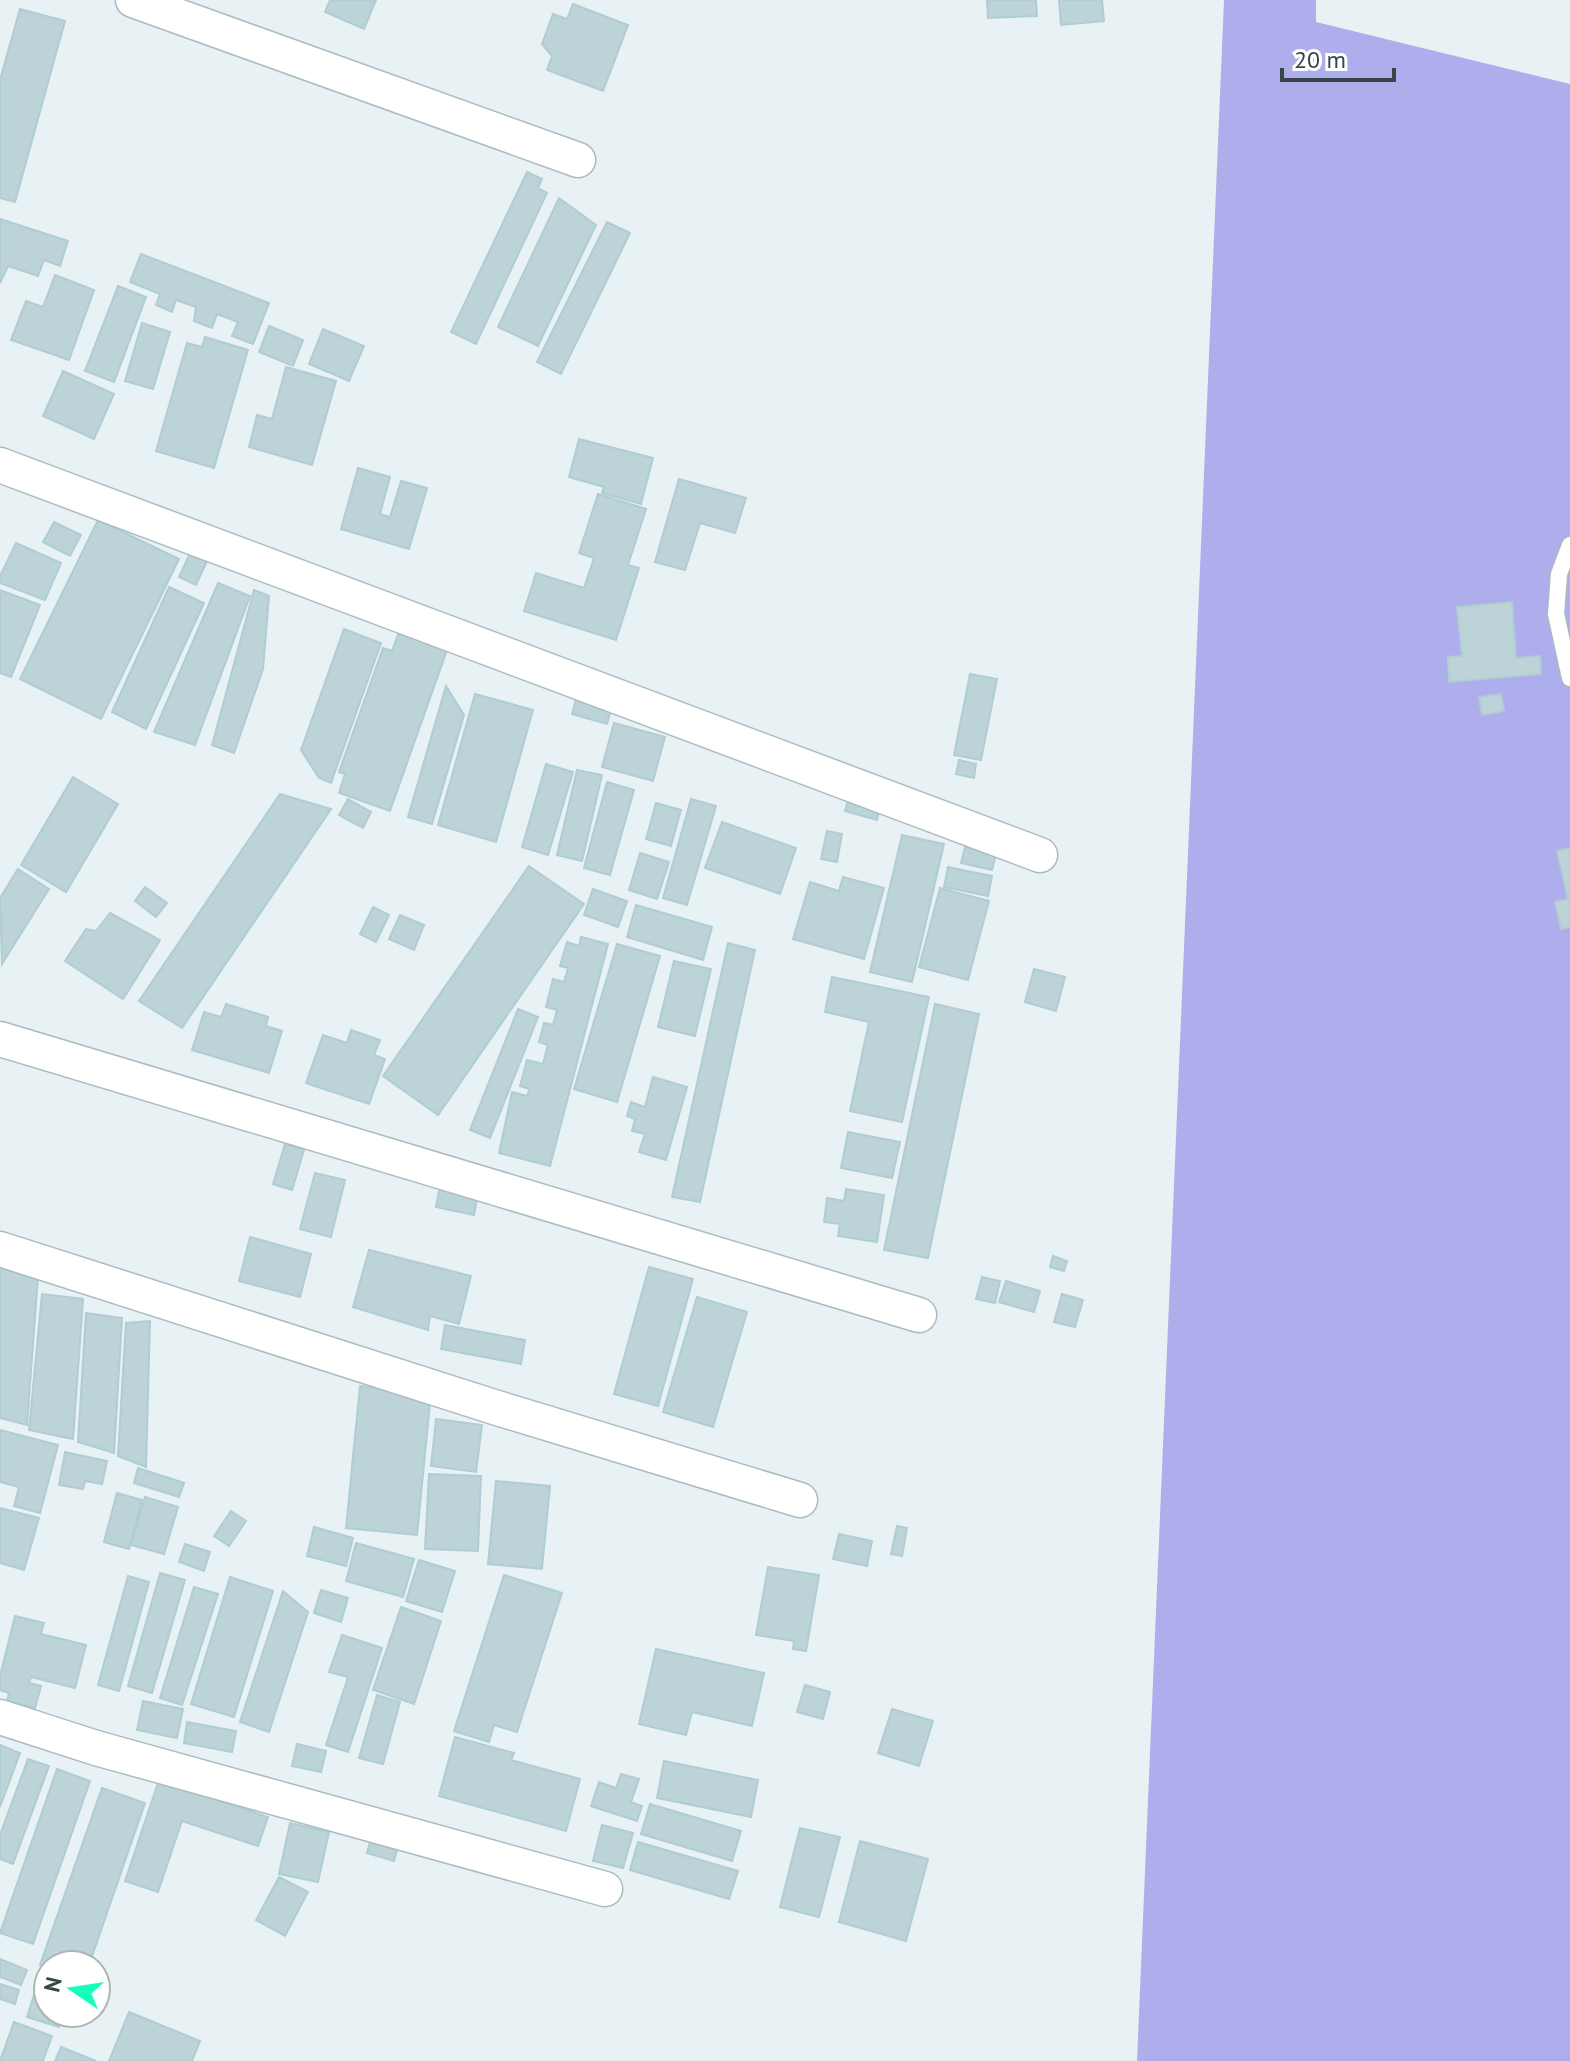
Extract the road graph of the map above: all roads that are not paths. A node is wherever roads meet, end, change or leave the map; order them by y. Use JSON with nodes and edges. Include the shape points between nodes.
{"nodes":[{"id":1,"x":133,"y":0,"type":"edge"},
{"id":2,"x":578,"y":160,"type":"dead end"},
{"id":3,"x":0,"y":465,"type":"edge"},
{"id":4,"x":1570,"y":545,"type":"edge"},
{"id":5,"x":1570,"y":678,"type":"edge"},
{"id":6,"x":1040,"y":855,"type":"dead end"},
{"id":7,"x":0,"y":1039,"type":"edge"},
{"id":8,"x":0,"y":1249,"type":"edge"},
{"id":9,"x":919,"y":1315,"type":"dead end"},
{"id":10,"x":800,"y":1500,"type":"dead end"},
{"id":11,"x":0,"y":1717,"type":"edge"},
{"id":12,"x":605,"y":1889,"type":"dead end"}],
"edges":[{"from":1,"to":2,"type":"street"},
{"from":3,"to":6,"type":"street"},
{"from":4,"to":5,"type":"lane","via":[[1559,574],[1556,614]]},
{"from":7,"to":9,"type":"street"},
{"from":8,"to":10,"type":"street"},
{"from":11,"to":12,"type":"street"}]}
